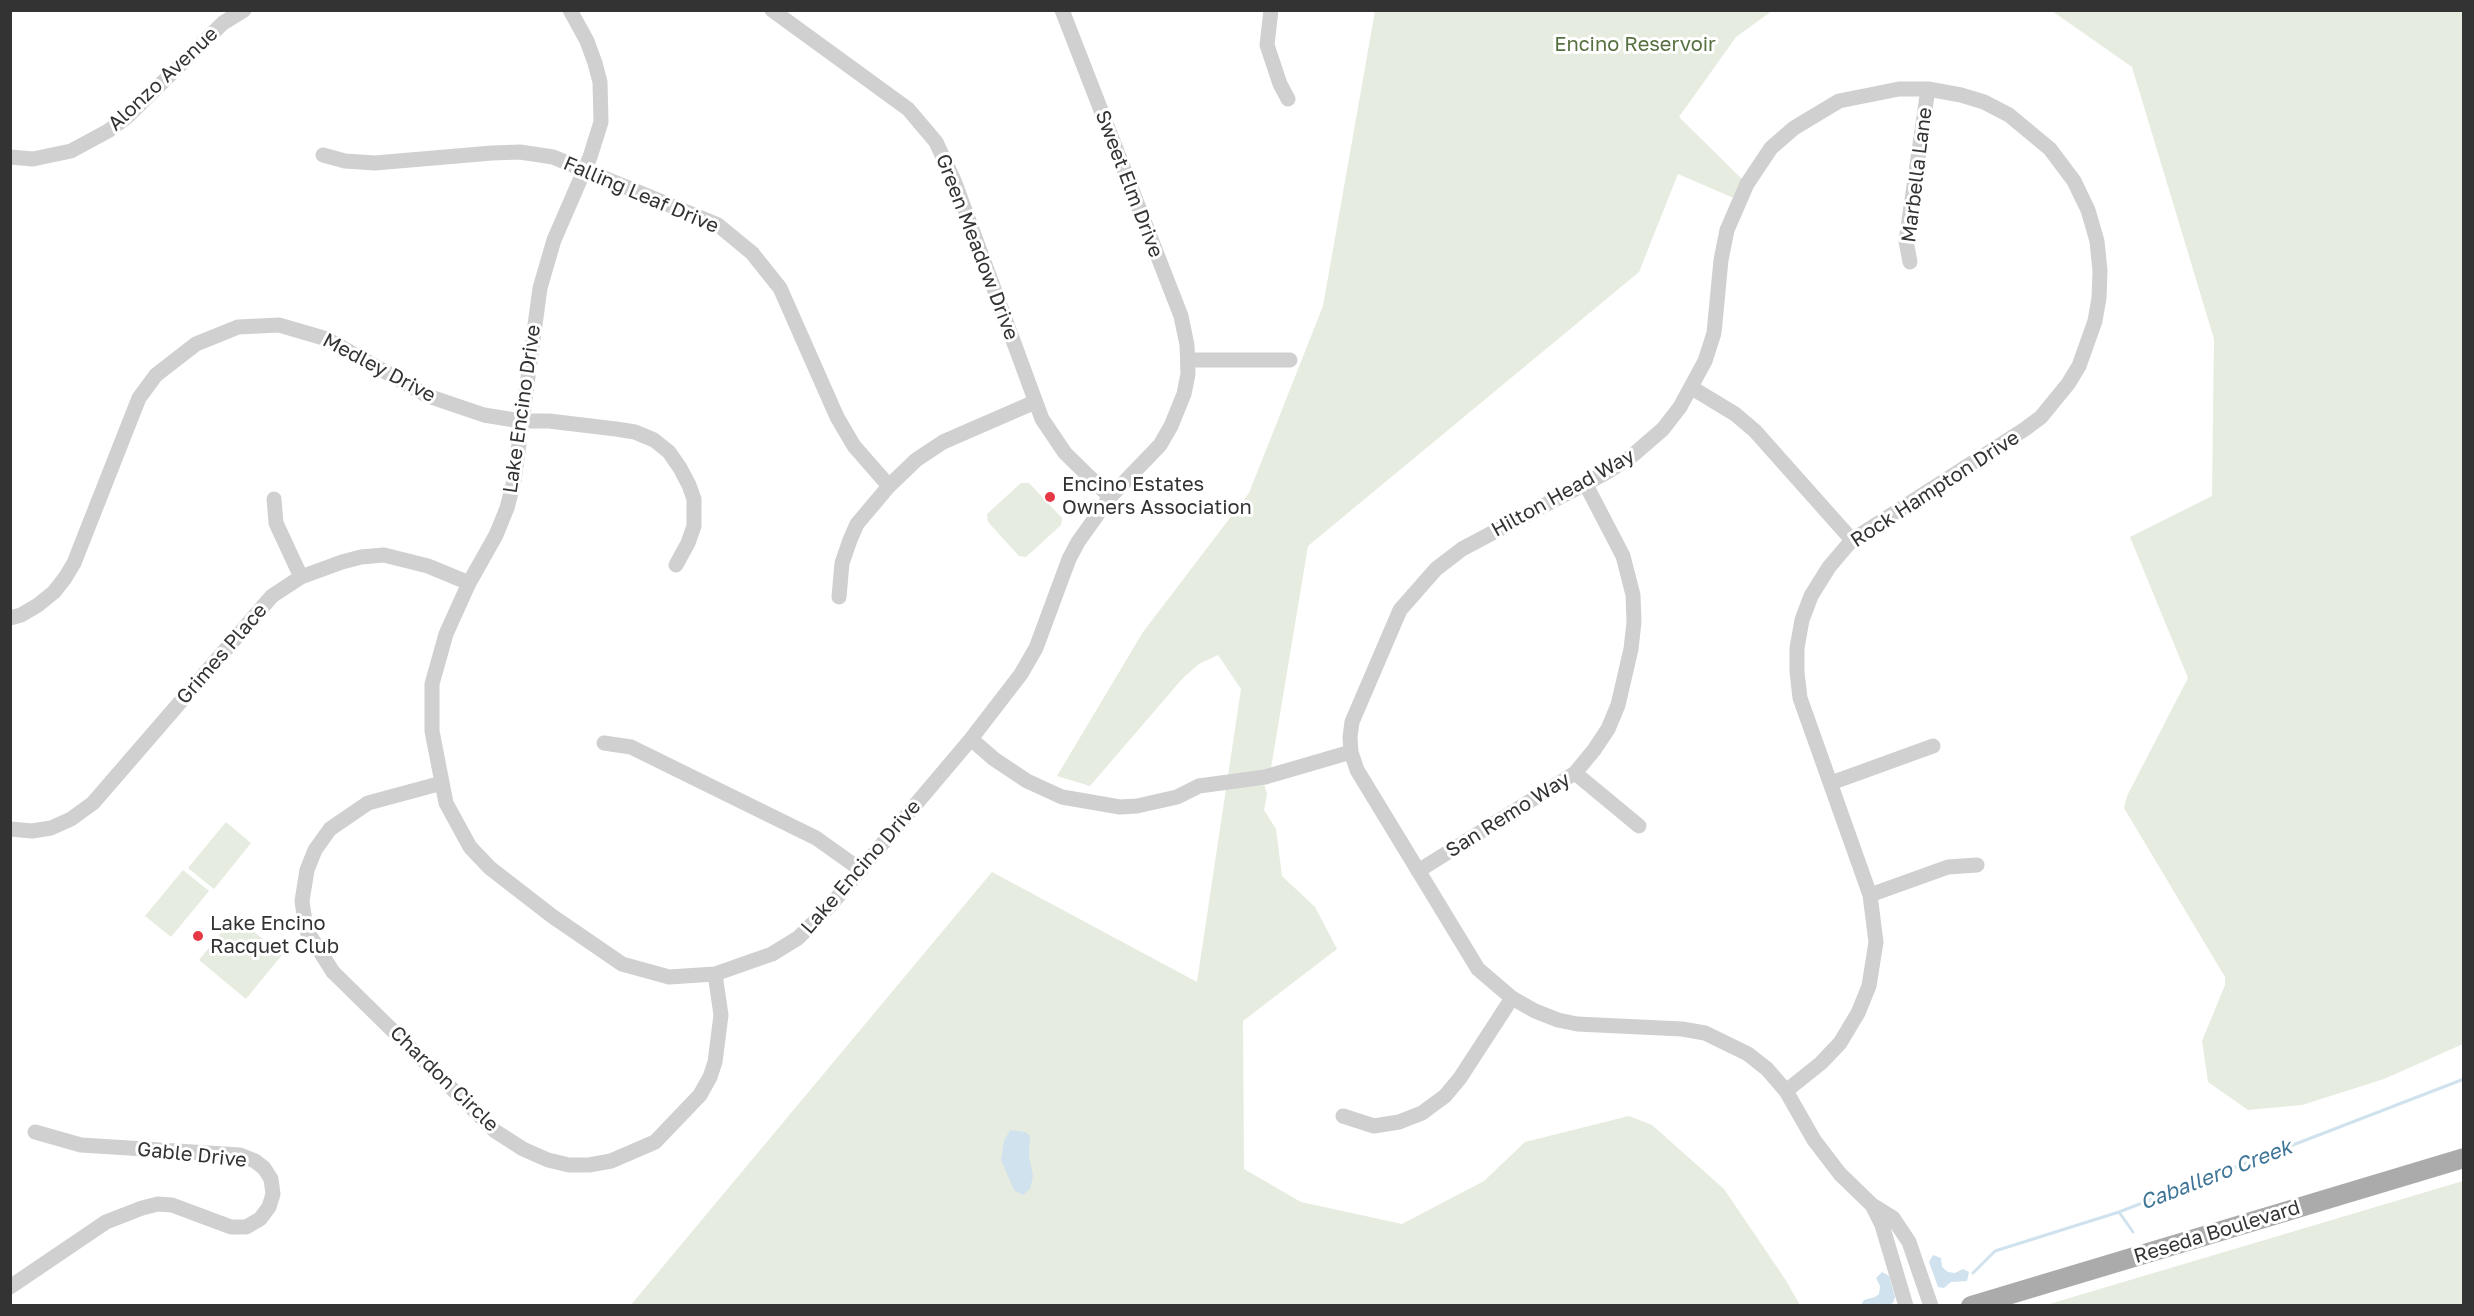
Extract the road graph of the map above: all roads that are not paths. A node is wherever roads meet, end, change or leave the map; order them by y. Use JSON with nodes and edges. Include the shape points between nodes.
{"nodes":[{"id":1,"x":244,"y":10,"type":"edge"},
{"id":2,"x":560,"y":10,"type":"edge"},
{"id":3,"x":570,"y":10,"type":"edge"},
{"id":4,"x":772,"y":10,"type":"edge"},
{"id":5,"x":1062,"y":10,"type":"edge"},
{"id":6,"x":1271,"y":10,"type":"edge"},
{"id":7,"x":212,"y":11,"type":"edge"},
{"id":8,"x":223,"y":23,"type":"junction"},
{"id":9,"x":580,"y":28,"type":"junction"},
{"id":10,"x":1928,"y":89,"type":"junction"},
{"id":11,"x":1288,"y":99,"type":"dead end"},
{"id":12,"x":324,"y":155,"type":"dead end"},
{"id":13,"x":10,"y":157,"type":"edge"},
{"id":14,"x":584,"y":170,"type":"junction"},
{"id":15,"x":1910,"y":262,"type":"dead end"},
{"id":16,"x":1188,"y":360,"type":"junction"},
{"id":17,"x":1290,"y":360,"type":"dead end"},
{"id":18,"x":1692,"y":388,"type":"junction"},
{"id":19,"x":1035,"y":402,"type":"junction"},
{"id":20,"x":521,"y":421,"type":"junction"},
{"id":21,"x":1585,"y":483,"type":"junction"},
{"id":22,"x":889,"y":486,"type":"junction"},
{"id":23,"x":1110,"y":497,"type":"junction"},
{"id":24,"x":274,"y":499,"type":"dead end"},
{"id":25,"x":1852,"y":540,"type":"junction"},
{"id":26,"x":676,"y":565,"type":"dead end"},
{"id":27,"x":301,"y":577,"type":"junction"},
{"id":28,"x":469,"y":583,"type":"junction"},
{"id":29,"x":838,"y":597,"type":"dead end"},
{"id":30,"x":10,"y":618,"type":"edge"},
{"id":31,"x":971,"y":739,"type":"junction"},
{"id":32,"x":604,"y":743,"type":"dead end"},
{"id":33,"x":1933,"y":746,"type":"dead end"},
{"id":34,"x":1351,"y":752,"type":"junction"},
{"id":35,"x":1575,"y":773,"type":"junction"},
{"id":36,"x":442,"y":783,"type":"junction"},
{"id":37,"x":1831,"y":783,"type":"junction"},
{"id":38,"x":1639,"y":826,"type":"dead end"},
{"id":39,"x":10,"y":829,"type":"edge"},
{"id":40,"x":1977,"y":865,"type":"dead end"},
{"id":41,"x":861,"y":870,"type":"junction"},
{"id":42,"x":1418,"y":871,"type":"junction"},
{"id":43,"x":1870,"y":895,"type":"junction"},
{"id":44,"x":715,"y":974,"type":"junction"},
{"id":45,"x":1512,"y":998,"type":"junction"},
{"id":46,"x":1786,"y":1091,"type":"junction"},
{"id":47,"x":1343,"y":1116,"type":"dead end"},
{"id":48,"x":34,"y":1132,"type":"dead end"},
{"id":49,"x":2463,"y":1158,"type":"edge"},
{"id":50,"x":1872,"y":1204,"type":"junction"},
{"id":51,"x":10,"y":1287,"type":"edge"},
{"id":52,"x":1906,"y":1305,"type":"edge"},
{"id":53,"x":1930,"y":1305,"type":"edge"},
{"id":54,"x":1971,"y":1305,"type":"edge"}],
"edges":[{"from":1,"to":8,"type":"street","name":"Alonzo Avenue"},
{"from":2,"to":9,"type":"street","name":"Lake Encino Drive"},
{"from":3,"to":9,"type":"street","name":"Lake Encino Drive"},
{"from":4,"to":19,"type":"street","name":"Green Meadow Drive","via":[[908,109],[936,142],[955,183]]},
{"from":5,"to":16,"type":"street","name":"Sweet Elm Drive","via":[[1180,316]]},
{"from":6,"to":11,"type":"street","via":[[1267,45]]},
{"from":7,"to":8,"type":"street"},
{"from":8,"to":13,"type":"street","name":"Alonzo Avenue","via":[[108,131],[71,152],[33,159]]},
{"from":9,"to":14,"type":"street","name":"Lake Encino Drive","via":[[595,63],[602,101],[601,122]]},
{"from":10,"to":15,"type":"street","name":"Marbella Lane","via":[[1906,241]]},
{"from":10,"to":18,"type":"street","name":"Hilton Head Way","via":[[1899,89],[1839,101],[1794,128],[1771,148],[1742,193],[1727,230],[1714,333]]},
{"from":10,"to":25,"type":"street","name":"Rock Hampton Drive","via":[[1968,97],[2009,115],[2050,149],[2066,168],[2088,210],[2097,241],[2100,271],[2095,321],[2079,366],[2041,417]]},
{"from":12,"to":14,"type":"street","name":"Falling Leaf Drive","via":[[375,163],[520,152],[553,157]]},
{"from":14,"to":20,"type":"street","name":"Lake Encino Drive","via":[[554,240],[540,288]]},
{"from":14,"to":22,"type":"street","name":"Falling Leaf Drive","via":[[718,225],[752,253],[780,288],[837,417],[854,446]]},
{"from":16,"to":17,"type":"street"},
{"from":16,"to":23,"type":"street","name":"Lake Encino Drive","via":[[1184,394],[1171,426],[1160,445]]},
{"from":18,"to":21,"type":"street","name":"Hilton Head Way","via":[[1647,445]]},
{"from":18,"to":25,"type":"street","via":[[1736,414],[1755,431]]},
{"from":19,"to":22,"type":"street","via":[[943,442],[916,460]]},
{"from":19,"to":23,"type":"street","name":"Green Meadow Drive","via":[[1065,453]]},
{"from":20,"to":26,"type":"street","name":"Medley Drive","via":[[635,432],[669,452],[694,499],[694,526]]},
{"from":20,"to":28,"type":"street","name":"Lake Encino Drive","via":[[507,508]]},
{"from":20,"to":30,"type":"street","name":"Medley Drive","via":[[452,406],[327,339],[303,331],[279,325],[238,327],[216,335],[172,360],[144,390],[70,570],[54,592],[21,615]]},
{"from":21,"to":34,"type":"street","name":"Hilton Head Way","via":[[1462,549],[1416,589],[1388,634],[1352,722]]},
{"from":21,"to":35,"type":"street","name":"San Remo Way","via":[[1623,556],[1634,595],[1634,622],[1625,677],[1608,729]]},
{"from":22,"to":29,"type":"street","via":[[850,540],[842,563]]},
{"from":23,"to":31,"type":"street","name":"Lake Encino Drive","via":[[1073,550],[1048,620],[1026,666]]},
{"from":24,"to":27,"type":"street","via":[[276,523]]},
{"from":25,"to":37,"type":"street","name":"Rock Hampton Drive","via":[[1828,567],[1811,596],[1797,648],[1800,698]]},
{"from":27,"to":28,"type":"street","name":"Grimes Place","via":[[342,562],[384,555],[428,566]]},
{"from":27,"to":39,"type":"street","name":"Grimes Place","via":[[272,596],[93,803],[72,819],[51,828]]},
{"from":28,"to":36,"type":"street","name":"Lake Encino Drive","via":[[446,634],[432,684],[432,731]]},
{"from":31,"to":34,"type":"street","via":[[1027,781],[1062,797],[1137,807],[1178,797],[1199,786],[1265,777]]},
{"from":31,"to":41,"type":"street","name":"Lake Encino Drive"},
{"from":32,"to":41,"type":"street","via":[[631,747],[816,838]]},
{"from":33,"to":37,"type":"street"},
{"from":34,"to":42,"type":"street","name":"Hilton Head Way"},
{"from":35,"to":38,"type":"street"},
{"from":35,"to":42,"type":"street","name":"San Remo Way"},
{"from":36,"to":44,"type":"street","name":"Lake Encino Drive","via":[[446,803],[470,847],[490,868],[552,916],[622,964],[669,977]]},
{"from":36,"to":44,"type":"street","name":"Chardon Circle","via":[[368,803],[330,829],[315,850],[308,870],[302,901],[304,915],[307,931],[333,972],[495,1131],[523,1149],[569,1165],[611,1161],[655,1142],[699,1095],[710,1077],[721,1015]]},
{"from":37,"to":43,"type":"street","name":"Rock Hampton Drive"},
{"from":40,"to":43,"type":"street","via":[[1948,867]]},
{"from":41,"to":44,"type":"street","name":"Lake Encino Drive","via":[[798,938],[772,954]]},
{"from":42,"to":45,"type":"street","name":"Hilton Head Way","via":[[1478,969]]},
{"from":43,"to":46,"type":"street","name":"Rock Hampton Drive","via":[[1875,928],[1874,963],[1858,1013],[1821,1063]]},
{"from":45,"to":46,"type":"street","name":"Hilton Head Way","via":[[1535,1011],[1577,1024],[1682,1029],[1705,1034],[1748,1054]]},
{"from":45,"to":47,"type":"street","via":[[1460,1077],[1445,1096],[1422,1113],[1374,1126]]},
{"from":46,"to":50,"type":"street","name":"Hilton Head Way","via":[[1833,1166]]},
{"from":48,"to":51,"type":"street","name":"Gable Drive","via":[[81,1145],[240,1155],[264,1168],[271,1179],[273,1194],[260,1220],[246,1227],[231,1227],[172,1205],[142,1208],[106,1222]]},
{"from":49,"to":54,"type":"main road","name":"Reseda Boulevard"},
{"from":50,"to":52,"type":"street"},
{"from":50,"to":53,"type":"street","name":"Hilton Head Way","via":[[1893,1218],[1909,1242]]}]}
